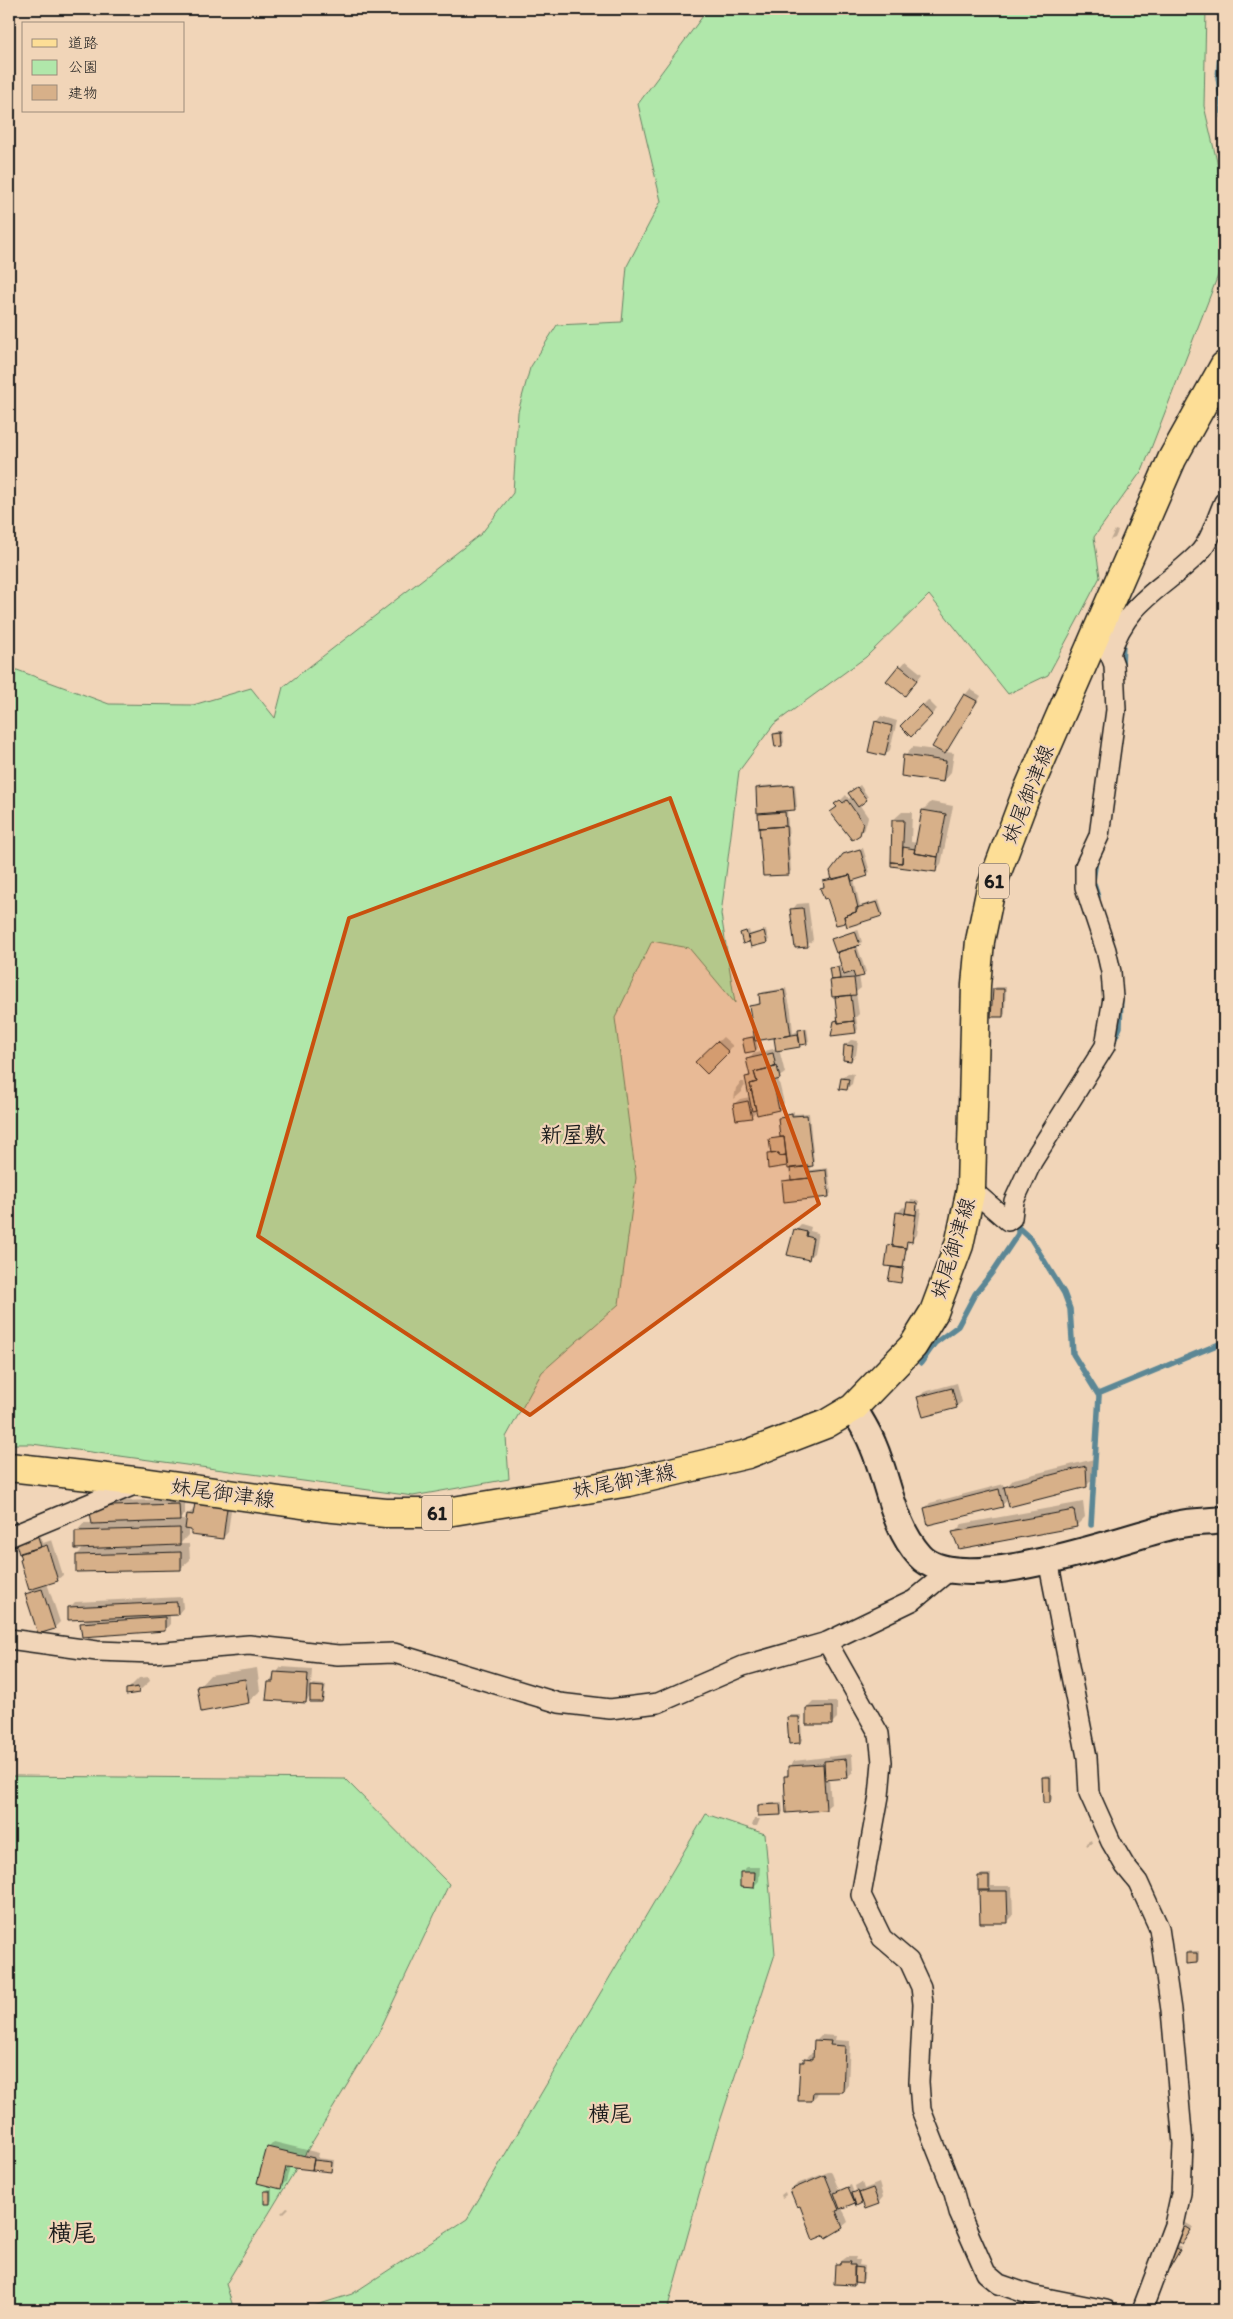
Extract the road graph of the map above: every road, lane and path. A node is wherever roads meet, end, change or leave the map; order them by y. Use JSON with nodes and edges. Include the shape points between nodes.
{"nodes":[{"id":1,"x":1224,"y":366,"type":"edge"},
{"id":2,"x":1223,"y":510,"type":"edge"},
{"id":3,"x":1102,"y":646,"type":"junction"},
{"id":4,"x":971,"y":1189,"type":"junction"},
{"id":5,"x":853,"y":1408,"type":"junction"},
{"id":6,"x":9,"y":1467,"type":"edge"},
{"id":7,"x":143,"y":1482,"type":"junction"},
{"id":8,"x":1224,"y":1520,"type":"edge"},
{"id":9,"x":9,"y":1537,"type":"edge"},
{"id":10,"x":1048,"y":1560,"type":"junction"},
{"id":11,"x":950,"y":1570,"type":"junction"},
{"id":12,"x":9,"y":1639,"type":"edge"},
{"id":13,"x":827,"y":1642,"type":"junction"},
{"id":14,"x":1106,"y":2310,"type":"edge"},
{"id":15,"x":1142,"y":2310,"type":"edge"}],
"edges":[{"from":1,"to":3,"type":"main road","name":"妹尾御津線","number":"61","via":[[1172,459]]},
{"from":2,"to":3,"type":"street","via":[[1199,553],[1132,610]]},
{"from":3,"to":4,"type":"main road","name":"妹尾御津線","number":"61","via":[[1025,798],[991,888],[980,941],[976,985]]},
{"from":3,"to":4,"type":"street","via":[[1114,665],[1116,710],[1099,836],[1085,866],[1085,887],[1111,972],[1112,998],[1104,1046],[1032,1162],[1014,1201],[1012,1218],[1008,1221]]},
{"from":4,"to":5,"type":"main road","name":"妹尾御津線","number":"61","via":[[959,1245],[934,1312],[912,1346]]},
{"from":5,"to":7,"type":"main road","name":"妹尾御津線","number":"61","via":[[826,1424],[748,1454],[629,1482],[441,1513],[386,1513],[323,1507]]},
{"from":5,"to":11,"type":"street","via":[[873,1445],[901,1528],[920,1556],[930,1564]]},
{"from":6,"to":7,"type":"main road","name":"妹尾御津線","number":"61"},
{"from":7,"to":9,"type":"street"},
{"from":8,"to":10,"type":"street","via":[[1178,1525]]},
{"from":10,"to":11,"type":"street","via":[[1004,1570]]},
{"from":10,"to":15,"type":"street","via":[[1087,1757],[1089,1793],[1111,1842],[1138,1882],[1159,1928],[1170,2010],[1183,2144],[1181,2194],[1174,2226]]},
{"from":11,"to":13,"type":"street","via":[[914,1600]]},
{"from":12,"to":13,"type":"street","via":[[97,1651],[153,1653],[249,1645],[338,1655],[394,1653],[558,1703],[610,1709],[658,1703],[743,1666]]},
{"from":13,"to":14,"type":"street","via":[[879,1734],[882,1762],[879,1796],[861,1895],[882,1938],[910,1961],[921,1987],[923,2004],[918,2082],[921,2110],[959,2212],[986,2273],[999,2284],[1031,2295]]}]}
